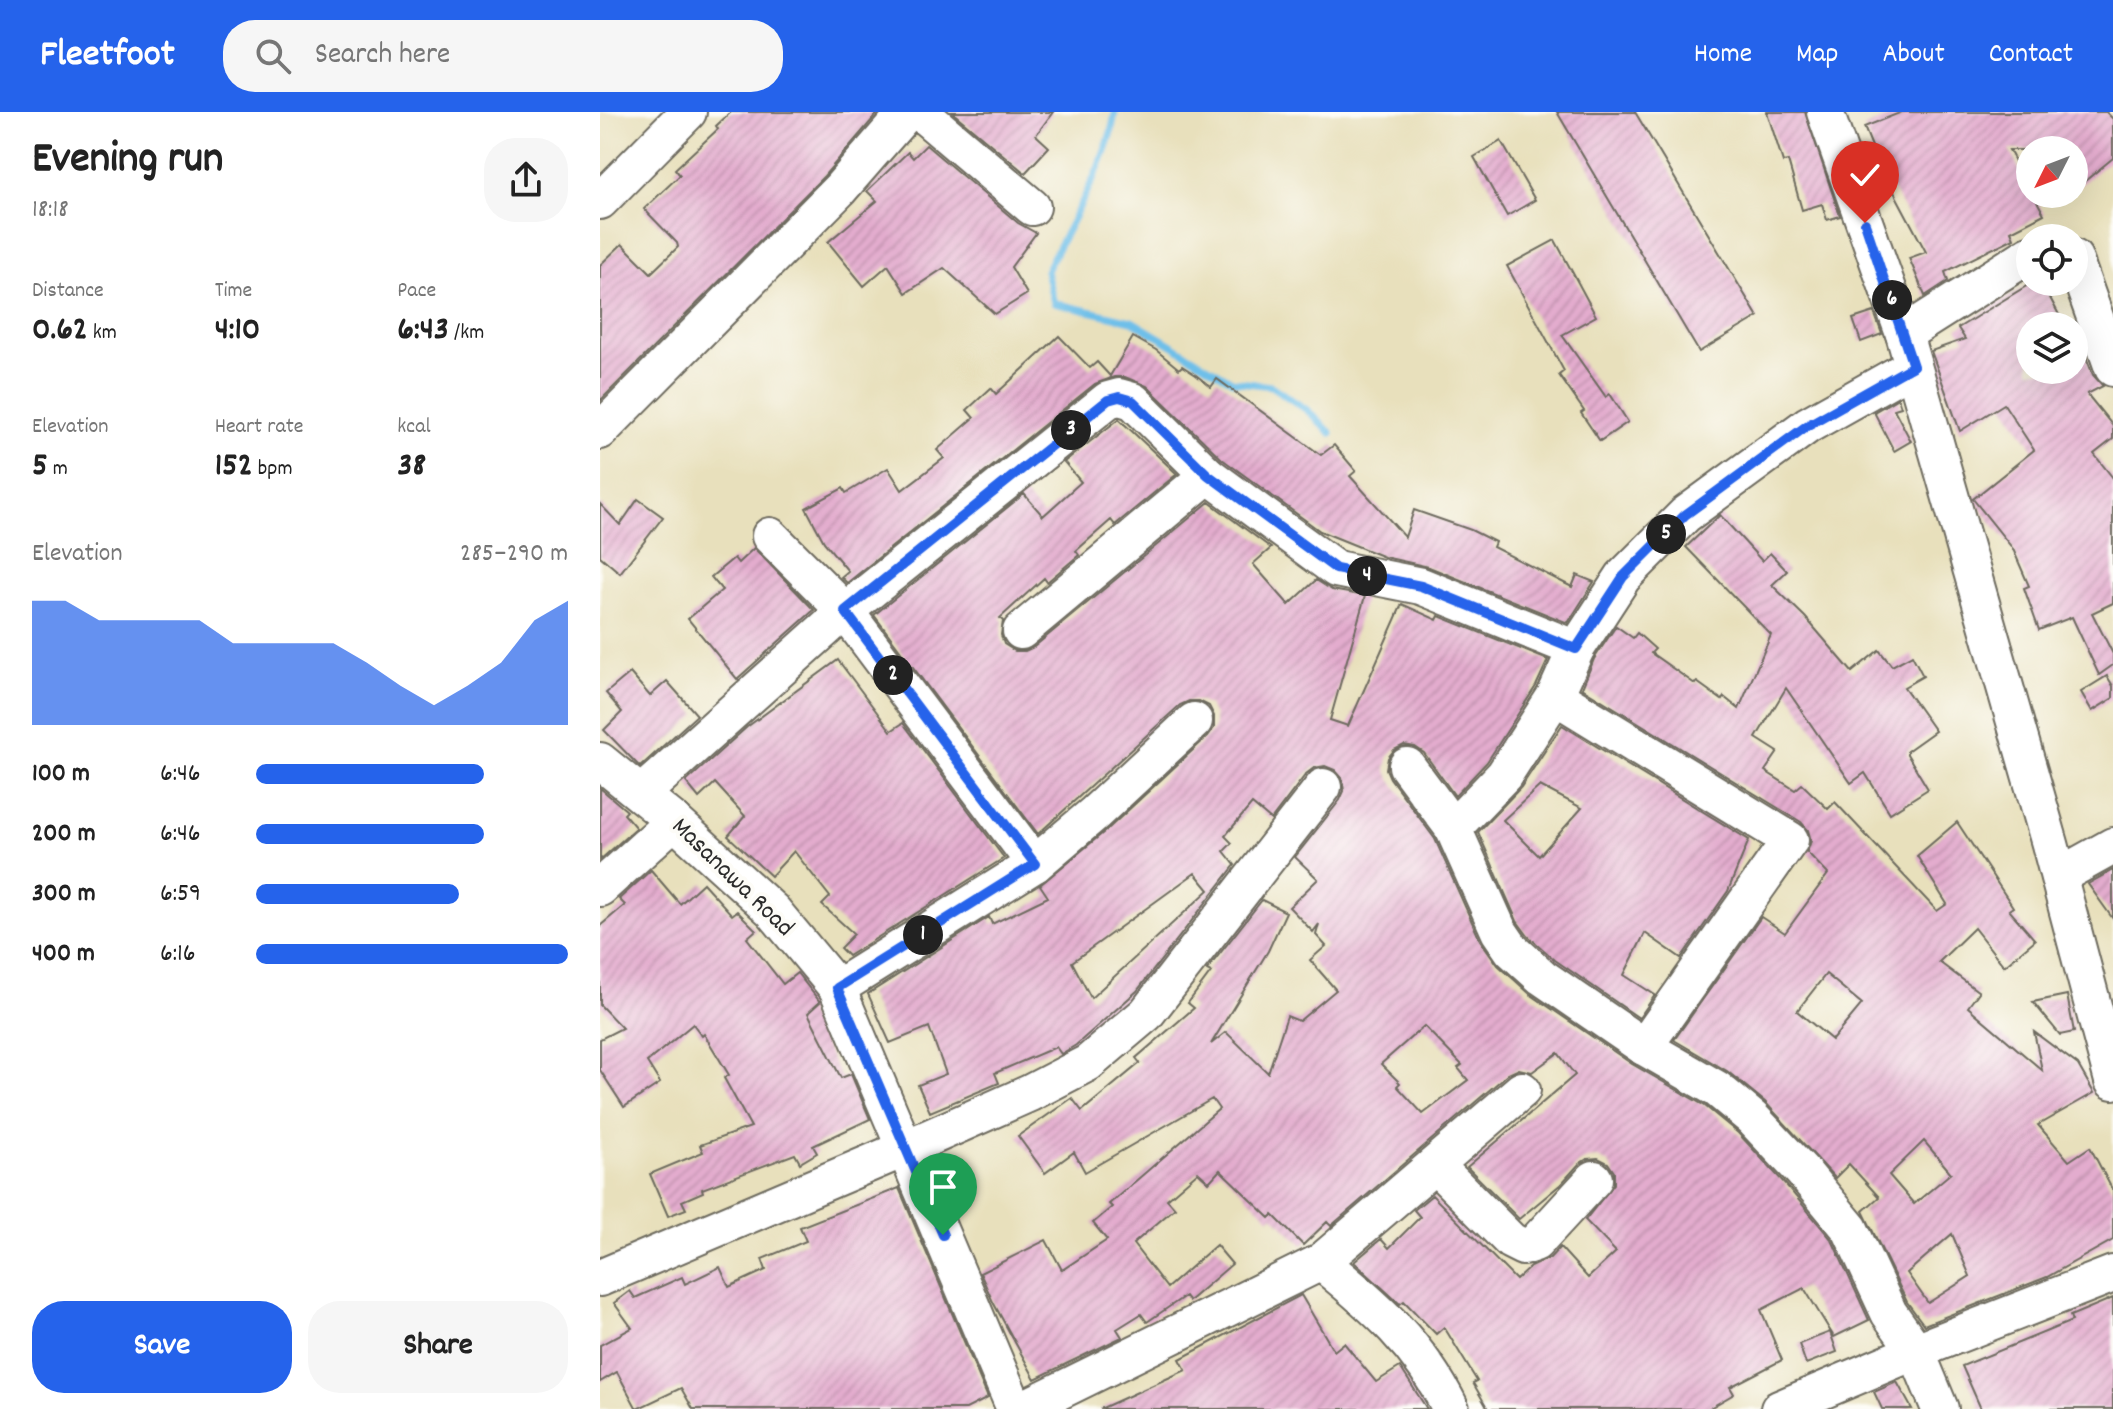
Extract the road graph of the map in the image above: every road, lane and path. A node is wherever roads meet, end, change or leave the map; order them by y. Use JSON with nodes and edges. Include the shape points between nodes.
{"nodes":[{"id":1,"x":688,"y":112,"type":"edge"},
{"id":2,"x":907,"y":112,"type":"edge"},
{"id":3,"x":920,"y":112,"type":"edge"},
{"id":4,"x":1825,"y":112,"type":"edge"},
{"id":5,"x":600,"y":201,"type":"edge"},
{"id":6,"x":1032,"y":207,"type":"dead end"},
{"id":7,"x":2016,"y":265,"type":"edge"},
{"id":8,"x":2087,"y":296,"type":"edge"},
{"id":9,"x":1908,"y":350,"type":"junction"},
{"id":10,"x":2113,"y":368,"type":"edge"},
{"id":11,"x":600,"y":431,"type":"edge"},
{"id":12,"x":1208,"y":475,"type":"junction"},
{"id":13,"x":770,"y":536,"type":"dead end"},
{"id":14,"x":845,"y":611,"type":"junction"},
{"id":15,"x":1021,"y":631,"type":"dead end"},
{"id":16,"x":1576,"y":649,"type":"junction"},
{"id":17,"x":1555,"y":696,"type":"junction"},
{"id":18,"x":1194,"y":721,"type":"dead end"},
{"id":19,"x":600,"y":761,"type":"edge"},
{"id":20,"x":1407,"y":766,"type":"dead end"},
{"id":21,"x":1323,"y":787,"type":"dead end"},
{"id":22,"x":641,"y":794,"type":"junction"},
{"id":23,"x":674,"y":821,"type":"junction"},
{"id":24,"x":1453,"y":828,"type":"junction"},
{"id":25,"x":2113,"y":846,"type":"edge"},
{"id":26,"x":1035,"y":864,"type":"junction"},
{"id":27,"x":2059,"y":876,"type":"junction"},
{"id":28,"x":600,"y":888,"type":"edge"},
{"id":29,"x":837,"y":988,"type":"junction"},
{"id":30,"x":1644,"y":1047,"type":"junction"},
{"id":31,"x":2113,"y":1081,"type":"edge"},
{"id":32,"x":1522,"y":1090,"type":"dead end"},
{"id":33,"x":906,"y":1148,"type":"junction"},
{"id":34,"x":1435,"y":1165,"type":"junction"},
{"id":35,"x":1594,"y":1179,"type":"dead end"},
{"id":36,"x":1321,"y":1262,"type":"junction"},
{"id":37,"x":2113,"y":1274,"type":"edge"},
{"id":38,"x":600,"y":1278,"type":"edge"},
{"id":39,"x":1916,"y":1351,"type":"junction"},
{"id":40,"x":1015,"y":1409,"type":"edge"},
{"id":41,"x":1023,"y":1409,"type":"edge"},
{"id":42,"x":1451,"y":1409,"type":"edge"},
{"id":43,"x":1779,"y":1409,"type":"edge"},
{"id":44,"x":1940,"y":1409,"type":"edge"}],
"edges":[{"from":1,"to":5,"type":"street"},
{"from":2,"to":11,"type":"street","via":[[839,190]]},
{"from":3,"to":6,"type":"street"},
{"from":4,"to":9,"type":"street"},
{"from":7,"to":9,"type":"street"},
{"from":8,"to":10,"type":"street"},
{"from":9,"to":16,"type":"street","via":[[1685,515],[1623,577]]},
{"from":9,"to":27,"type":"street"},
{"from":12,"to":14,"type":"street","via":[[1133,401],[1108,400]]},
{"from":12,"to":15,"type":"street"},
{"from":12,"to":16,"type":"street","via":[[1336,569],[1421,586]]},
{"from":13,"to":14,"type":"street"},
{"from":14,"to":22,"type":"street"},
{"from":14,"to":26,"type":"street"},
{"from":16,"to":17,"type":"street"},
{"from":17,"to":24,"type":"street","via":[[1504,775]]},
{"from":17,"to":30,"type":"street","via":[[1790,840]]},
{"from":18,"to":26,"type":"street"},
{"from":19,"to":22,"type":"street","name":"Masanawa Road"},
{"from":20,"to":24,"type":"street"},
{"from":21,"to":33,"type":"street","via":[[1146,1014],[1088,1063]]},
{"from":22,"to":23,"type":"street","name":"Masanawa Road"},
{"from":23,"to":28,"type":"street"},
{"from":23,"to":29,"type":"street","name":"Masanawa Road","via":[[773,911]]},
{"from":24,"to":30,"type":"street","via":[[1512,950]]},
{"from":25,"to":27,"type":"street"},
{"from":26,"to":29,"type":"street"},
{"from":27,"to":31,"type":"street"},
{"from":29,"to":33,"type":"street","name":"Masanawa Road"},
{"from":30,"to":39,"type":"street","via":[[1717,1089],[1803,1172],[1850,1229],[1889,1313]]},
{"from":32,"to":34,"type":"street"},
{"from":33,"to":38,"type":"street"},
{"from":33,"to":40,"type":"street","name":"Masanawa Road"},
{"from":34,"to":35,"type":"street","via":[[1523,1247],[1535,1243]]},
{"from":34,"to":36,"type":"street"},
{"from":36,"to":41,"type":"street"},
{"from":36,"to":42,"type":"street","via":[[1382,1312],[1414,1348]]},
{"from":37,"to":39,"type":"street"},
{"from":39,"to":43,"type":"street"},
{"from":39,"to":44,"type":"street"}]}
